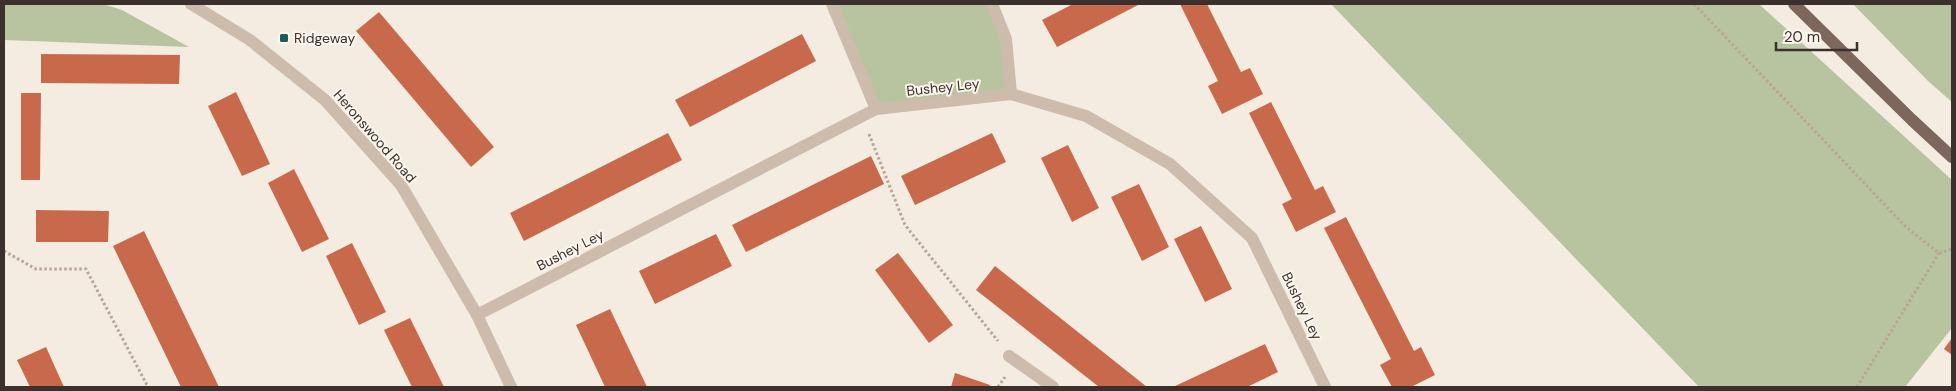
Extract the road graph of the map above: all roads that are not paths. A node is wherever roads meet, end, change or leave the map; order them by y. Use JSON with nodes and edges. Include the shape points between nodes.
{"nodes":[{"id":1,"x":191,"y":4,"type":"edge"},
{"id":2,"x":832,"y":4,"type":"edge"},
{"id":3,"x":992,"y":4,"type":"edge"},
{"id":4,"x":1794,"y":4,"type":"edge"},
{"id":5,"x":1011,"y":94,"type":"junction"},
{"id":6,"x":876,"y":109,"type":"junction"},
{"id":7,"x":1952,"y":157,"type":"edge"},
{"id":8,"x":477,"y":315,"type":"junction"},
{"id":9,"x":1009,"y":356,"type":"road end"},
{"id":10,"x":511,"y":387,"type":"edge"},
{"id":11,"x":1053,"y":387,"type":"edge"},
{"id":12,"x":1324,"y":387,"type":"edge"}],
"edges":[{"from":1,"to":8,"type":"street","name":"Heronswood Road","via":[[250,40],[325,100],[401,185]]},
{"from":2,"to":6,"type":"street"},
{"from":3,"to":5,"type":"street","via":[[1006,39]]},
{"from":4,"to":7,"type":"main road"},
{"from":5,"to":6,"type":"street","name":"Bushey Ley"},
{"from":5,"to":12,"type":"street","name":"Bushey Ley","via":[[1086,116],[1170,164],[1252,238]]},
{"from":6,"to":8,"type":"street","name":"Bushey Ley"},
{"from":8,"to":10,"type":"street","name":"Heronswood Road"},
{"from":9,"to":11,"type":"street"}]}
